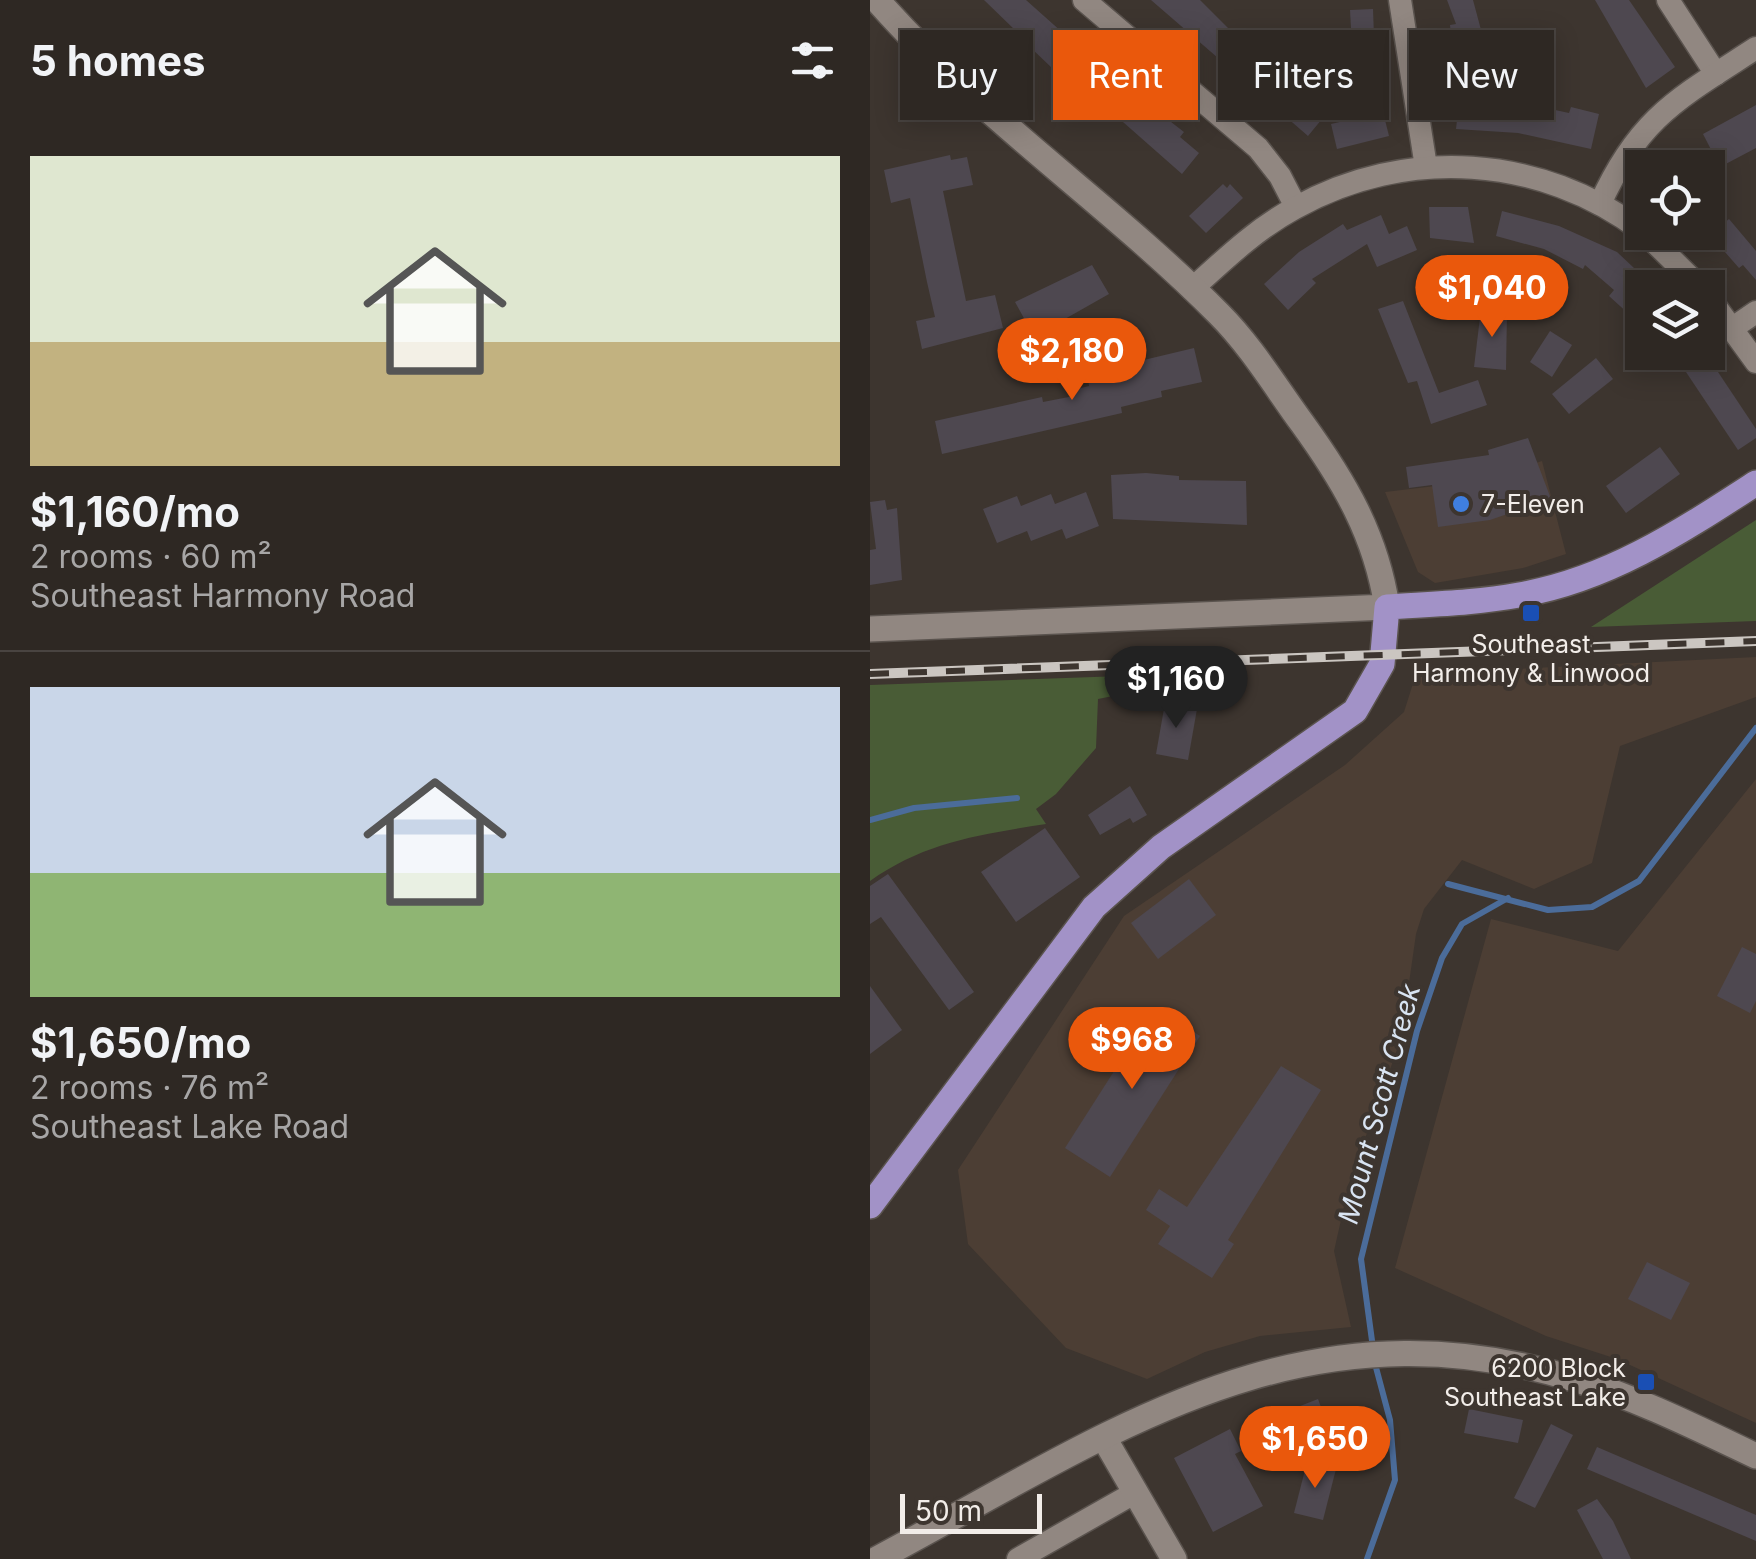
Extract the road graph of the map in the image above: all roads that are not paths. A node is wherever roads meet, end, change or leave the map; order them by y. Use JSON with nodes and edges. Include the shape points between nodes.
{"nodes":[{"id":1,"x":877,"y":0,"type":"edge"},
{"id":2,"x":1084,"y":0,"type":"edge"},
{"id":3,"x":1400,"y":0,"type":"edge"},
{"id":4,"x":1668,"y":0,"type":"edge"},
{"id":5,"x":1756,"y":48,"type":"edge"},
{"id":6,"x":1716,"y":74,"type":"junction"},
{"id":7,"x":1426,"y":166,"type":"junction"},
{"id":8,"x":1600,"y":204,"type":"junction"},
{"id":9,"x":1296,"y":207,"type":"junction"},
{"id":10,"x":1625,"y":220,"type":"edge"},
{"id":11,"x":1662,"y":250,"type":"edge"},
{"id":12,"x":1682,"y":270,"type":"edge"},
{"id":13,"x":1192,"y":289,"type":"junction"},
{"id":14,"x":1756,"y":312,"type":"edge"},
{"id":15,"x":1725,"y":316,"type":"edge"},
{"id":16,"x":1734,"y":327,"type":"junction"},
{"id":17,"x":1756,"y":362,"type":"edge"},
{"id":18,"x":1756,"y":482,"type":"edge"},
{"id":19,"x":1387,"y":607,"type":"junction"},
{"id":20,"x":870,"y":630,"type":"edge"},
{"id":21,"x":870,"y":1206,"type":"edge"},
{"id":22,"x":1104,"y":1438,"type":"junction"},
{"id":23,"x":1756,"y":1456,"type":"edge"},
{"id":24,"x":1136,"y":1492,"type":"junction"},
{"id":25,"x":877,"y":1559,"type":"edge"},
{"id":26,"x":1018,"y":1559,"type":"edge"},
{"id":27,"x":1174,"y":1559,"type":"edge"}],
"edges":[{"from":1,"to":13,"type":"street","via":[[967,92]]},
{"from":2,"to":9,"type":"street","via":[[1258,148]]},
{"from":3,"to":7,"type":"street"},
{"from":4,"to":6,"type":"street"},
{"from":5,"to":6,"type":"street"},
{"from":6,"to":8,"type":"street","via":[[1639,134]]},
{"from":7,"to":8,"type":"street","via":[[1512,173]]},
{"from":7,"to":9,"type":"street","via":[[1361,179]]},
{"from":8,"to":10,"type":"street"},
{"from":9,"to":13,"type":"street"},
{"from":11,"to":12,"type":"street"},
{"from":13,"to":19,"type":"street","via":[[1242,339],[1341,478],[1371,540]]},
{"from":14,"to":16,"type":"street"},
{"from":15,"to":16,"type":"street"},
{"from":16,"to":17,"type":"street"},
{"from":18,"to":19,"type":"main road","via":[[1648,550],[1585,578],[1475,602]]},
{"from":19,"to":20,"type":"street"},
{"from":19,"to":21,"type":"main road","via":[[1382,664],[1355,711],[1161,848],[1094,907]]},
{"from":22,"to":23,"type":"street","via":[[1211,1387],[1276,1368],[1341,1356],[1436,1354],[1575,1379]]},
{"from":22,"to":24,"type":"street"},
{"from":22,"to":25,"type":"street"},
{"from":24,"to":26,"type":"street"},
{"from":24,"to":27,"type":"street"}]}
